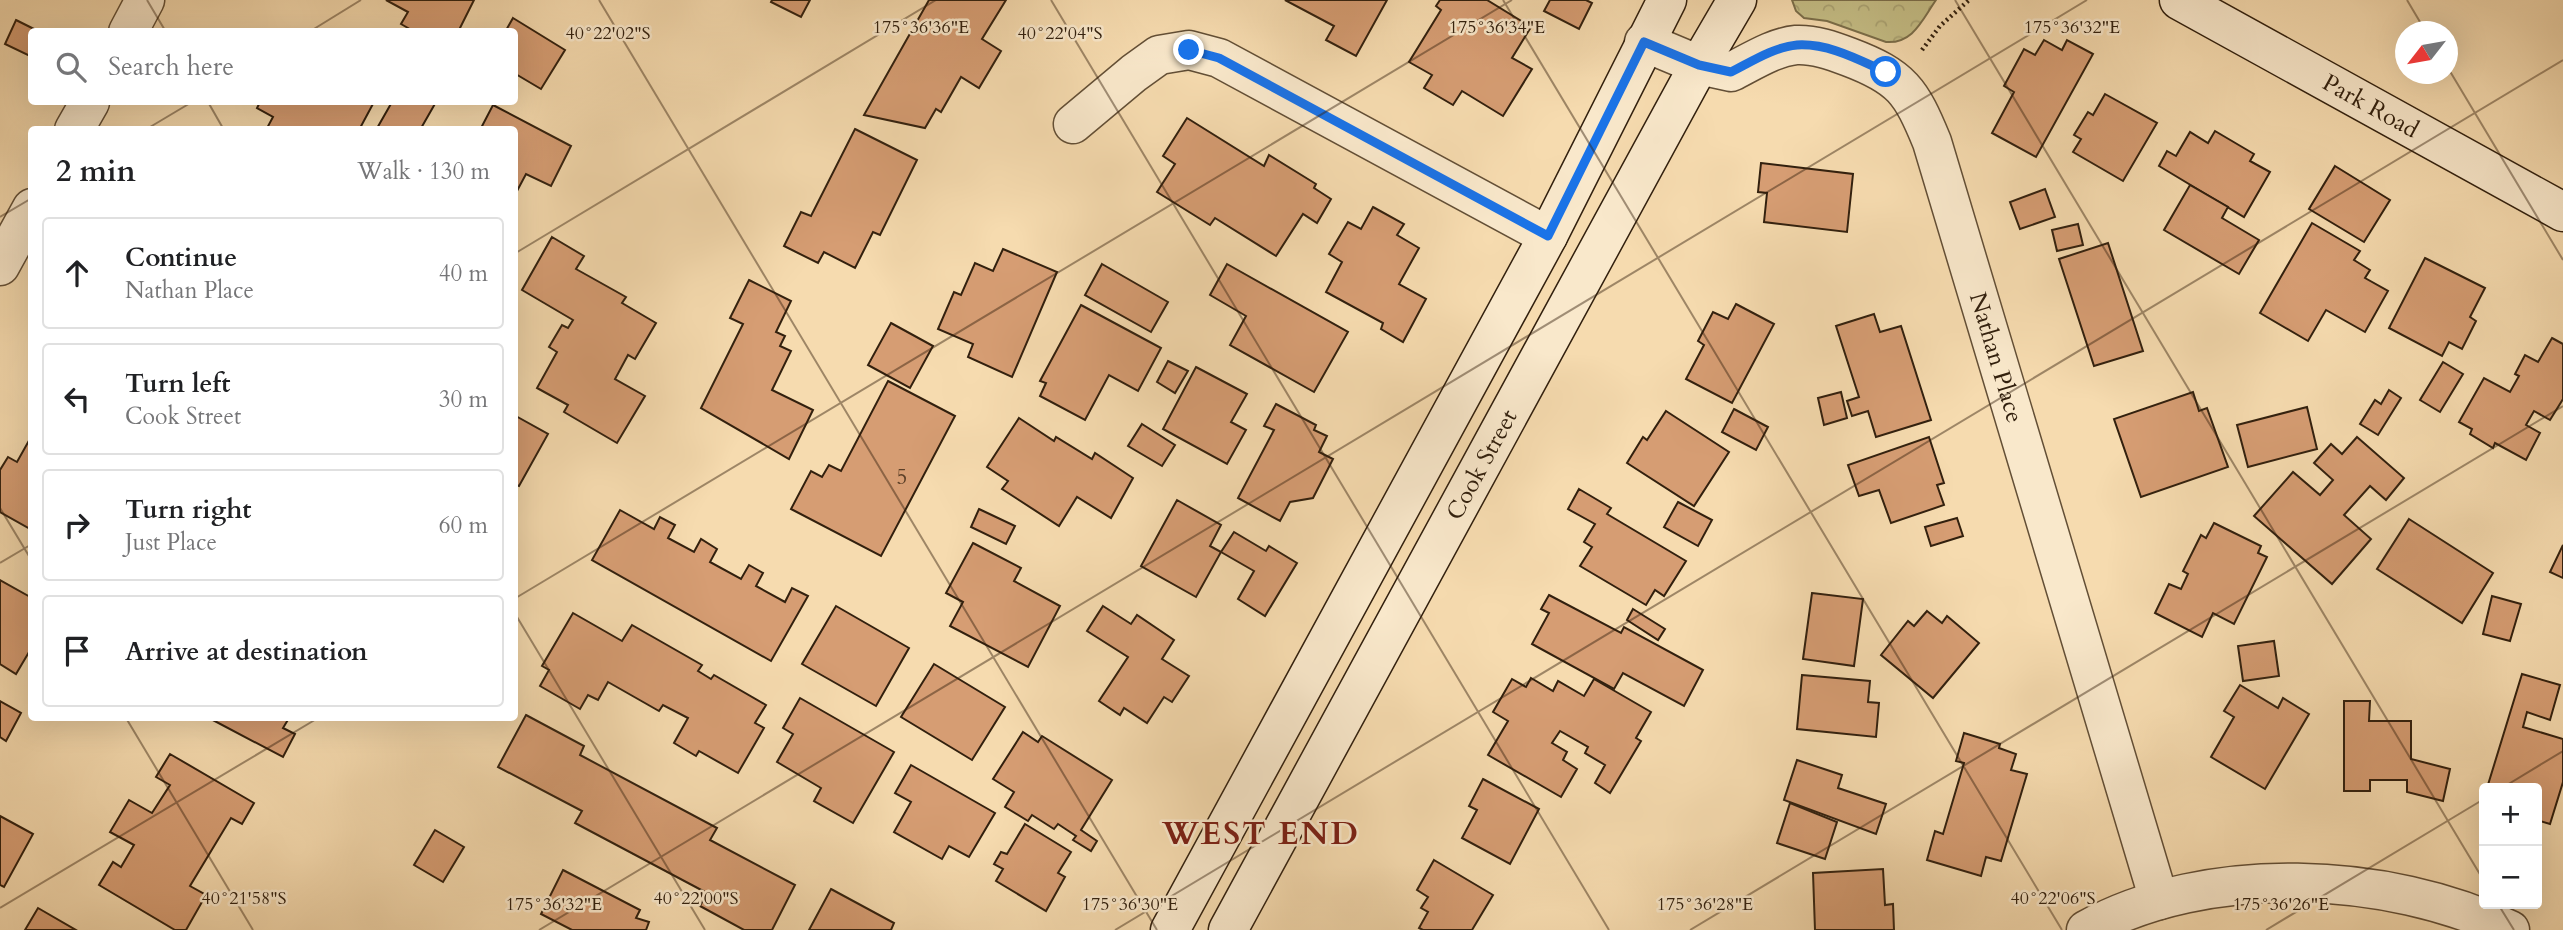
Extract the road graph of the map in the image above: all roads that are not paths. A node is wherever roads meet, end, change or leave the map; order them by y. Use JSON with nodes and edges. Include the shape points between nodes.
{"nodes":[{"id":1,"x":145,"y":0,"type":"edge"},
{"id":2,"x":1667,"y":0,"type":"edge"},
{"id":3,"x":1737,"y":0,"type":"edge"},
{"id":4,"x":2179,"y":0,"type":"edge"},
{"id":5,"x":130,"y":28,"type":"edge"},
{"id":6,"x":1644,"y":42,"type":"junction"},
{"id":7,"x":1699,"y":65,"type":"junction"},
{"id":8,"x":88,"y":105,"type":"edge"},
{"id":9,"x":1073,"y":124,"type":"dead end"},
{"id":10,"x":76,"y":126,"type":"edge"},
{"id":11,"x":2563,"y":212,"type":"edge"},
{"id":12,"x":28,"y":215,"type":"edge"},
{"id":13,"x":1548,"y":236,"type":"junction"},
{"id":14,"x":0,"y":266,"type":"edge"},
{"id":15,"x":1243,"y":797,"type":"junction"},
{"id":16,"x":1289,"y":819,"type":"junction"},
{"id":17,"x":2159,"y":900,"type":"junction"},
{"id":18,"x":1170,"y":930,"type":"edge"},
{"id":19,"x":1228,"y":930,"type":"edge"},
{"id":20,"x":2086,"y":930,"type":"edge"},
{"id":21,"x":2510,"y":930,"type":"edge"}],
"edges":[{"from":1,"to":5,"type":"street"},
{"from":2,"to":6,"type":"street","name":"Cook Street"},
{"from":3,"to":7,"type":"street","name":"Cook Street"},
{"from":4,"to":11,"type":"street","name":"Park Road"},
{"from":6,"to":7,"type":"street","name":"Nathan Place"},
{"from":6,"to":13,"type":"street","name":"Cook Street"},
{"from":7,"to":16,"type":"street","name":"Cook Street"},
{"from":7,"to":17,"type":"street","name":"Nathan Place","via":[[1731,72],[1797,45],[1829,49],[1886,72],[1919,111]]},
{"from":8,"to":10,"type":"street"},
{"from":9,"to":13,"type":"street","via":[[1159,55],[1189,50],[1219,58]]},
{"from":12,"to":14,"type":"street"},
{"from":13,"to":15,"type":"street","name":"Cook Street"},
{"from":15,"to":16,"type":"street"},
{"from":15,"to":18,"type":"street","name":"Cook Street"},
{"from":16,"to":19,"type":"street","name":"Cook Street"},
{"from":17,"to":20,"type":"street"},
{"from":17,"to":21,"type":"street","via":[[2228,887],[2291,882],[2360,887],[2423,898]]}]}
